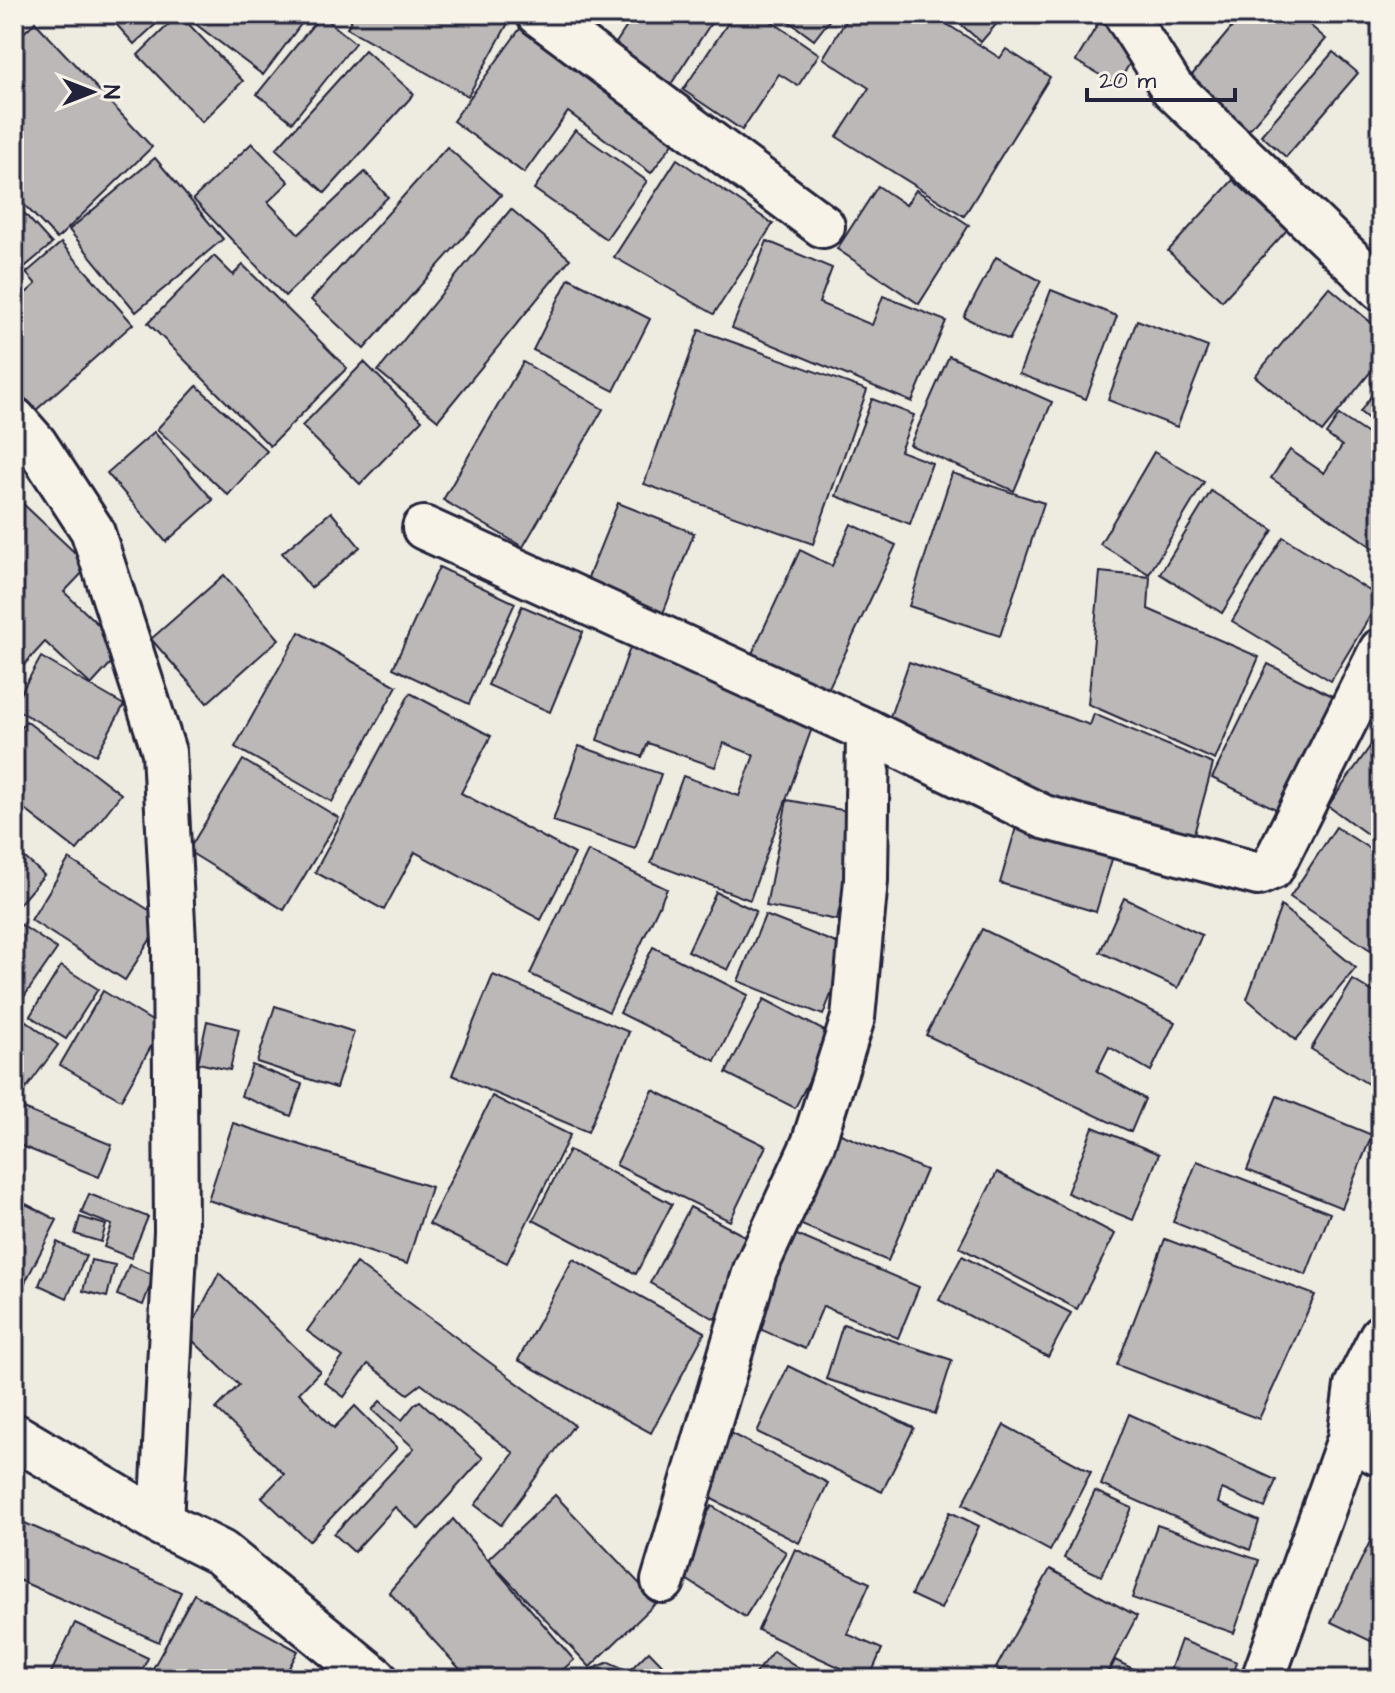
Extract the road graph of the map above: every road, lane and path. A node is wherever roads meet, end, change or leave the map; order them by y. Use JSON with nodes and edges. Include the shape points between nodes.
{"nodes":[{"id":1,"x":538,"y":14,"type":"edge"},
{"id":2,"x":1125,"y":14,"type":"edge"},
{"id":3,"x":823,"y":226,"type":"dead end"},
{"id":4,"x":1381,"y":289,"type":"edge"},
{"id":5,"x":14,"y":419,"type":"edge"},
{"id":6,"x":424,"y":528,"type":"dead end"},
{"id":7,"x":1381,"y":650,"type":"edge"},
{"id":8,"x":868,"y":731,"type":"junction"},
{"id":9,"x":1381,"y":1336,"type":"edge"},
{"id":10,"x":14,"y":1436,"type":"edge"},
{"id":11,"x":1365,"y":1447,"type":"edge"},
{"id":12,"x":161,"y":1523,"type":"junction"},
{"id":13,"x":663,"y":1581,"type":"dead end"},
{"id":14,"x":375,"y":1679,"type":"edge"},
{"id":15,"x":1263,"y":1679,"type":"edge"}],
"edges":[{"from":1,"to":3,"type":"street"},
{"from":2,"to":4,"type":"street","via":[[1172,88]]},
{"from":5,"to":12,"type":"street","via":[[92,530],[164,752],[174,942],[176,1231]]},
{"from":6,"to":8,"type":"street"},
{"from":7,"to":8,"type":"street","via":[[1272,868],[1258,874],[1044,817]]},
{"from":8,"to":13,"type":"street","via":[[866,880],[853,1018],[813,1144],[755,1270]]},
{"from":9,"to":11,"type":"street","via":[[1356,1386]]},
{"from":10,"to":12,"type":"street"},
{"from":11,"to":15,"type":"street"},
{"from":12,"to":14,"type":"street","via":[[221,1553]]}]}
